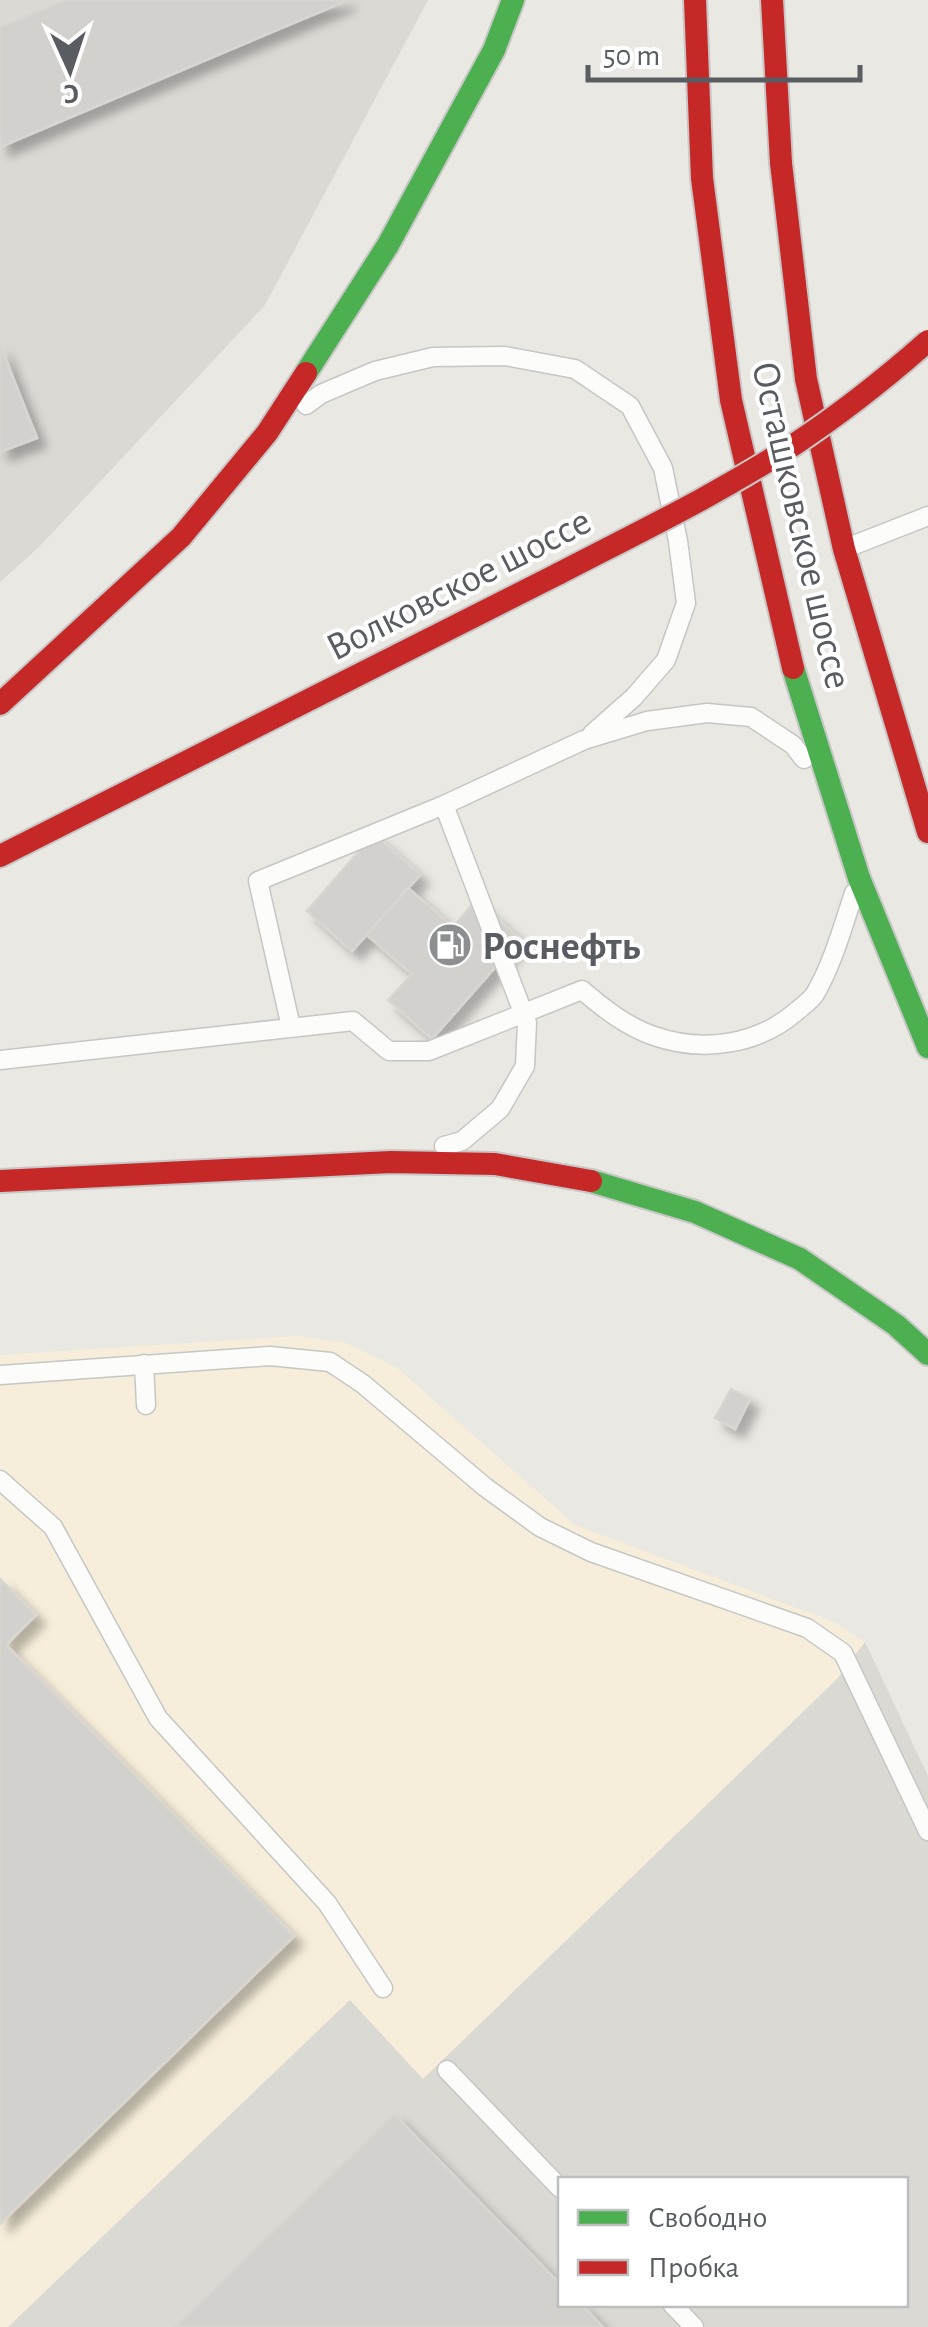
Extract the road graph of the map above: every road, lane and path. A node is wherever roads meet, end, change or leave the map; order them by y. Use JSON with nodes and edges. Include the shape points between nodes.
{"nodes":[{"id":1,"x":513,"y":0,"type":"edge"},
{"id":2,"x":695,"y":0,"type":"edge"},
{"id":3,"x":772,"y":0,"type":"edge"},
{"id":4,"x":928,"y":341,"type":"edge"},
{"id":5,"x":267,"y":433,"type":"junction"},
{"id":6,"x":928,"y":516,"type":"edge"},
{"id":7,"x":844,"y":550,"type":"junction"},
{"id":8,"x":0,"y":704,"type":"edge"},
{"id":9,"x":584,"y":740,"type":"junction"},
{"id":10,"x":834,"y":800,"type":"junction"},
{"id":11,"x":444,"y":805,"type":"junction"},
{"id":12,"x":928,"y":832,"type":"edge"},
{"id":13,"x":0,"y":856,"type":"edge"},
{"id":14,"x":859,"y":878,"type":"junction"},
{"id":15,"x":522,"y":1013,"type":"junction"},
{"id":16,"x":291,"y":1027,"type":"junction"},
{"id":17,"x":928,"y":1046,"type":"edge"},
{"id":18,"x":0,"y":1060,"type":"edge"},
{"id":19,"x":391,"y":1162,"type":"junction"},
{"id":20,"x":0,"y":1181,"type":"edge"},
{"id":21,"x":928,"y":1354,"type":"edge"},
{"id":22,"x":144,"y":1364,"type":"junction"},
{"id":23,"x":0,"y":1375,"type":"edge"},
{"id":24,"x":146,"y":1405,"type":"dead end"},
{"id":25,"x":0,"y":1480,"type":"edge"},
{"id":26,"x":928,"y":1831,"type":"edge"},
{"id":27,"x":383,"y":1988,"type":"dead end"},
{"id":28,"x":446,"y":2070,"type":"dead end"},
{"id":29,"x":558,"y":2186,"type":"edge"},
{"id":30,"x":675,"y":2307,"type":"edge"},
{"id":31,"x":694,"y":2327,"type":"edge"}],
"edges":[{"from":1,"to":5,"type":"main road","via":[[494,50],[388,245]]},
{"from":2,"to":10,"type":"main road","name":"Осташковское шоссе","via":[[702,178],[731,400],[787,646]]},
{"from":3,"to":7,"type":"main road","name":"Осташковское шоссе","via":[[781,163],[806,379]]},
{"from":4,"to":13,"type":"main road","name":"Волковское шоссе","bridge":true,"via":[[795,444],[689,506]]},
{"from":5,"to":8,"type":"main road","via":[[181,538]]},
{"from":5,"to":9,"type":"lane","via":[[321,394],[375,370],[433,356],[505,356],[575,368],[630,406],[663,468],[686,603],[666,660]]},
{"from":6,"to":7,"type":"lane"},
{"from":7,"to":12,"type":"main road","name":"Осташковское шоссе"},
{"from":9,"to":10,"type":"lane","via":[[647,721],[707,713],[751,716],[793,745]]},
{"from":9,"to":11,"type":"lane"},
{"from":10,"to":14,"type":"main road","name":"Осташковское шоссе"},
{"from":11,"to":15,"type":"lane"},
{"from":11,"to":16,"type":"lane","via":[[258,881]]},
{"from":14,"to":15,"type":"lane","via":[[813,996],[784,1023],[747,1040],[698,1046],[652,1036],[582,990]]},
{"from":14,"to":17,"type":"main road","name":"Осташковское шоссе"},
{"from":15,"to":16,"type":"lane","via":[[428,1051],[390,1051],[353,1021]]},
{"from":15,"to":19,"type":"lane","via":[[525,1066],[500,1109],[462,1141]]},
{"from":16,"to":18,"type":"lane"},
{"from":19,"to":20,"type":"main road"},
{"from":19,"to":21,"type":"main road","via":[[494,1164],[597,1182],[695,1212],[800,1259]]},
{"from":22,"to":23,"type":"lane"},
{"from":22,"to":24,"type":"lane"},
{"from":22,"to":26,"type":"lane","via":[[270,1356],[330,1362],[540,1527],[591,1552],[808,1628],[843,1652]]},
{"from":25,"to":27,"type":"lane","via":[[54,1527],[158,1718],[326,1902]]},
{"from":28,"to":29,"type":"lane"},
{"from":30,"to":31,"type":"lane"}]}
